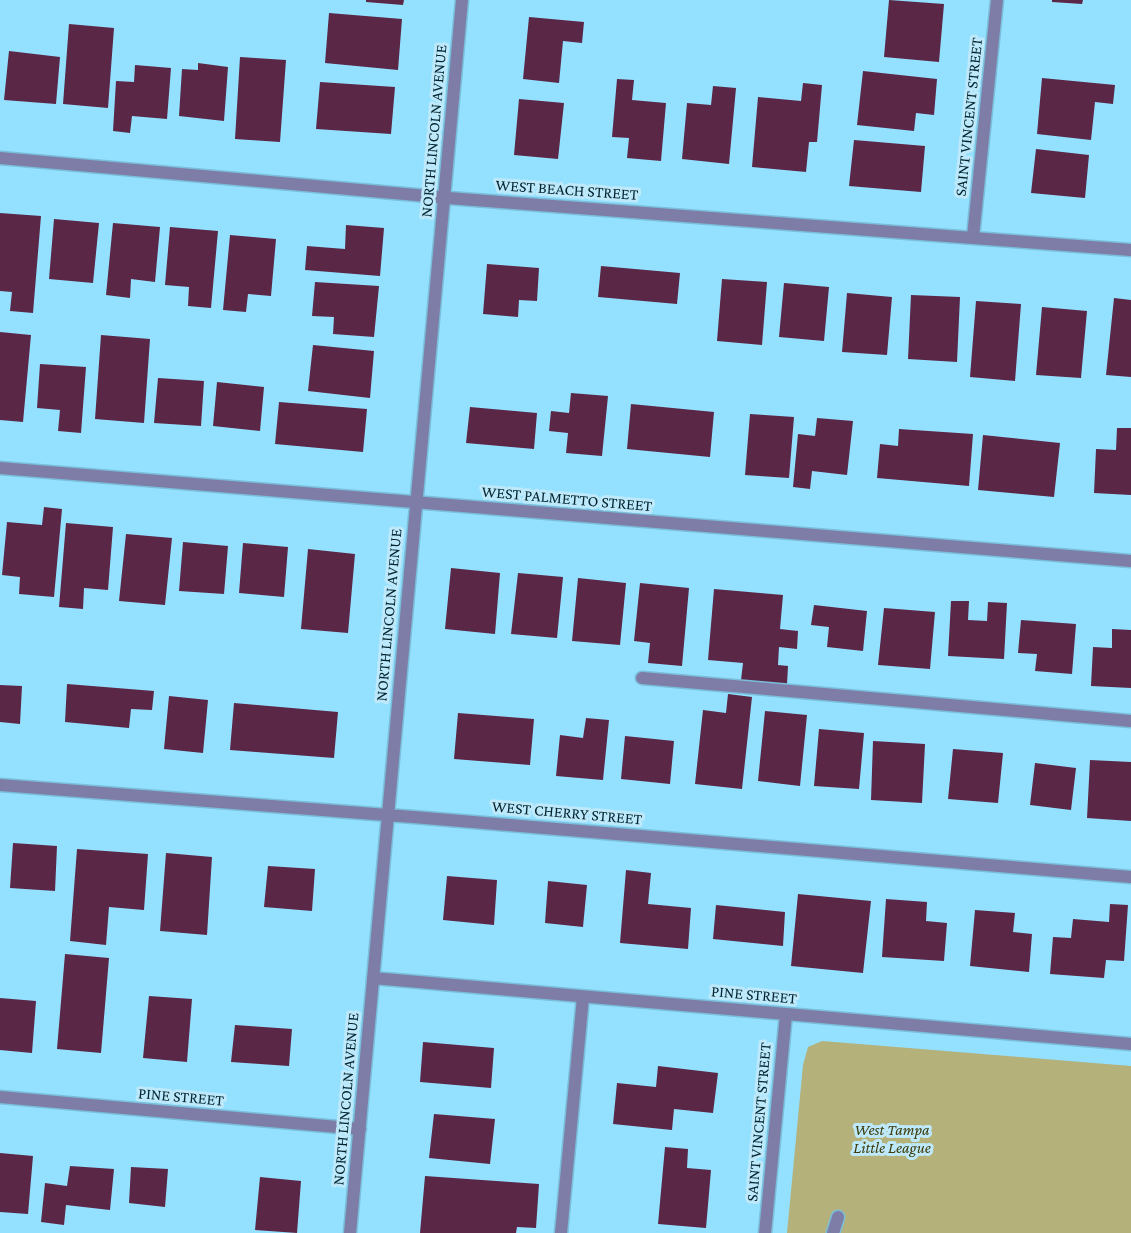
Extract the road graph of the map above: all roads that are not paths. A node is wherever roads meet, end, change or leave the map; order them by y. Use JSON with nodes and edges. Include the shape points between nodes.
{"nodes":[{"id":1,"x":462,"y":0,"type":"edge"},
{"id":2,"x":998,"y":0,"type":"edge"},
{"id":3,"x":0,"y":158,"type":"edge"},
{"id":4,"x":444,"y":197,"type":"junction"},
{"id":5,"x":973,"y":237,"type":"junction"},
{"id":6,"x":1131,"y":250,"type":"edge"},
{"id":7,"x":0,"y":468,"type":"edge"},
{"id":8,"x":416,"y":503,"type":"junction"},
{"id":9,"x":1131,"y":561,"type":"edge"},
{"id":10,"x":642,"y":678,"type":"dead end"},
{"id":11,"x":1131,"y":721,"type":"edge"},
{"id":12,"x":0,"y":784,"type":"edge"},
{"id":13,"x":388,"y":815,"type":"junction"},
{"id":14,"x":1131,"y":876,"type":"edge"},
{"id":15,"x":373,"y":978,"type":"junction"},
{"id":16,"x":583,"y":997,"type":"junction"},
{"id":17,"x":786,"y":1014,"type":"junction"},
{"id":18,"x":1131,"y":1044,"type":"edge"},
{"id":19,"x":0,"y":1097,"type":"edge"},
{"id":20,"x":360,"y":1129,"type":"junction"},
{"id":21,"x":838,"y":1217,"type":"dead end"},
{"id":22,"x":350,"y":1233,"type":"edge"},
{"id":23,"x":561,"y":1233,"type":"edge"},
{"id":24,"x":765,"y":1233,"type":"edge"},
{"id":25,"x":833,"y":1233,"type":"edge"}],
"edges":[{"from":1,"to":4,"type":"street","name":"NORTH LINCOLN AVENUE"},
{"from":2,"to":5,"type":"street","name":"SAINT VINCENT STREET"},
{"from":3,"to":4,"type":"street","name":"WEST BEACH STREET"},
{"from":4,"to":5,"type":"street","name":"WEST BEACH STREET"},
{"from":4,"to":8,"type":"street","name":"NORTH LINCOLN AVENUE"},
{"from":5,"to":6,"type":"street","name":"WEST BEACH STREET"},
{"from":7,"to":8,"type":"street","name":"WEST PALMETTO STREET"},
{"from":8,"to":9,"type":"street","name":"WEST PALMETTO STREET"},
{"from":8,"to":13,"type":"street","name":"NORTH LINCOLN AVENUE"},
{"from":10,"to":11,"type":"street"},
{"from":12,"to":13,"type":"street","name":"WEST CHERRY STREET"},
{"from":13,"to":14,"type":"street","name":"WEST CHERRY STREET"},
{"from":13,"to":15,"type":"street","name":"NORTH LINCOLN AVENUE"},
{"from":15,"to":16,"type":"street","name":"PINE STREET"},
{"from":15,"to":20,"type":"street","name":"NORTH LINCOLN AVENUE"},
{"from":16,"to":17,"type":"street","name":"PINE STREET"},
{"from":16,"to":23,"type":"street"},
{"from":17,"to":18,"type":"street","name":"PINE STREET"},
{"from":17,"to":24,"type":"street","name":"SAINT VINCENT STREET"},
{"from":19,"to":20,"type":"street","name":"PINE STREET"},
{"from":20,"to":22,"type":"street","name":"NORTH LINCOLN AVENUE"},
{"from":21,"to":25,"type":"street"}]}
